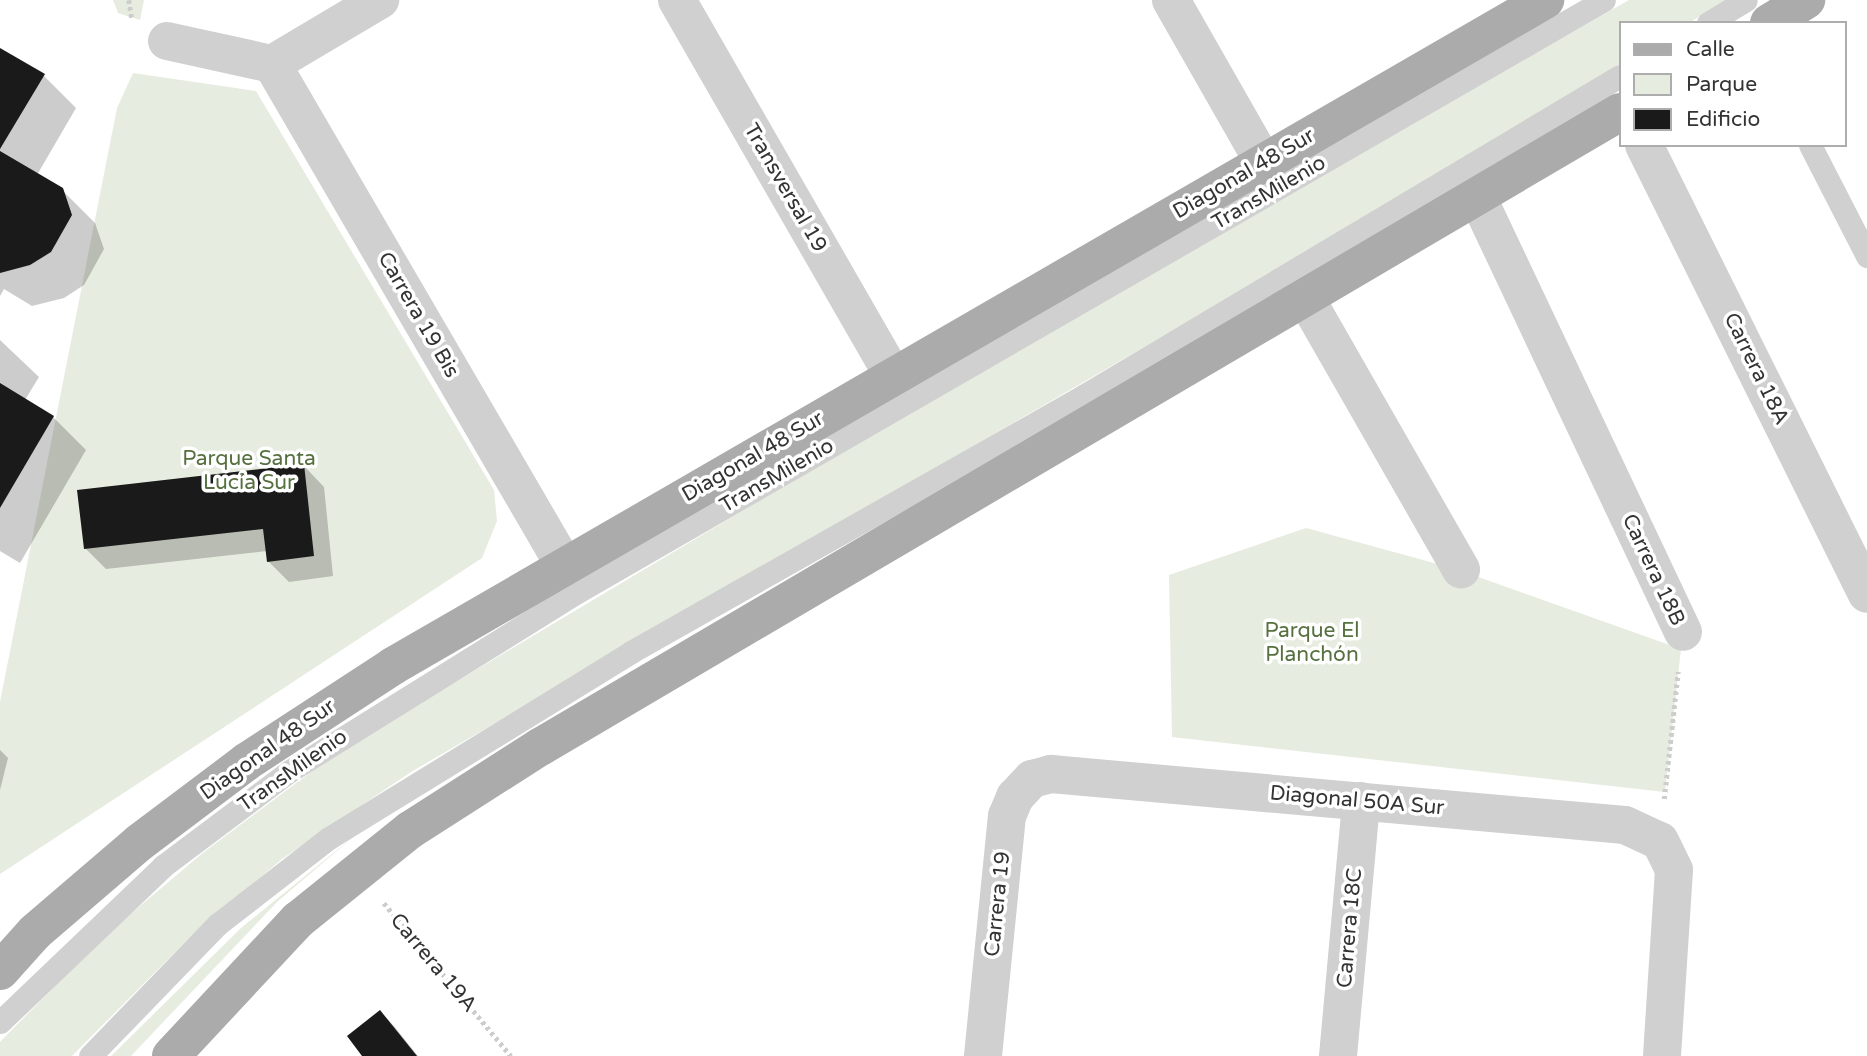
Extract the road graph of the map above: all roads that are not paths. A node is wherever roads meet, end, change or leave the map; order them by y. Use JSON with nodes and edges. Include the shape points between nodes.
{"nodes":[{"id":1,"x":380,"y":0,"type":"edge"},
{"id":2,"x":677,"y":0,"type":"edge"},
{"id":3,"x":1171,"y":0,"type":"edge"},
{"id":4,"x":1545,"y":0,"type":"edge"},
{"id":5,"x":1604,"y":0,"type":"edge"},
{"id":6,"x":1746,"y":0,"type":"edge"},
{"id":7,"x":1806,"y":0,"type":"edge"},
{"id":8,"x":337,"y":14,"type":"edge"},
{"id":9,"x":1711,"y":21,"type":"edge"},
{"id":10,"x":1772,"y":21,"type":"edge"},
{"id":11,"x":167,"y":41,"type":"dead end"},
{"id":12,"x":272,"y":64,"type":"junction"},
{"id":13,"x":1618,"y":77,"type":"edge"},
{"id":14,"x":1618,"y":113,"type":"edge"},
{"id":15,"x":1645,"y":147,"type":"edge"},
{"id":16,"x":1811,"y":147,"type":"edge"},
{"id":17,"x":1264,"y":163,"type":"junction"},
{"id":18,"x":1477,"y":196,"type":"junction"},
{"id":19,"x":1867,"y":257,"type":"edge"},
{"id":20,"x":1305,"y":297,"type":"junction"},
{"id":21,"x":894,"y":376,"type":"junction"},
{"id":22,"x":564,"y":565,"type":"junction"},
{"id":23,"x":1461,"y":569,"type":"dead end"},
{"id":24,"x":1867,"y":594,"type":"edge"},
{"id":25,"x":1683,"y":632,"type":"road end"},
{"id":26,"x":1051,"y":774,"type":"joint"},
{"id":27,"x":1361,"y":801,"type":"junction"},
{"id":28,"x":0,"y":971,"type":"edge"},
{"id":29,"x":0,"y":1022,"type":"edge"},
{"id":30,"x":90,"y":1056,"type":"edge"},
{"id":31,"x":172,"y":1056,"type":"edge"},
{"id":32,"x":983,"y":1056,"type":"edge"},
{"id":33,"x":1338,"y":1056,"type":"edge"},
{"id":34,"x":1662,"y":1056,"type":"edge"}],
"edges":[{"from":1,"to":8,"type":"street"},
{"from":2,"to":21,"type":"street","name":"Transversal 19"},
{"from":3,"to":17,"type":"street"},
{"from":4,"to":17,"type":"main road","name":"Diagonal 48 Sur"},
{"from":5,"to":29,"type":"lane","name":"TransMilenio","via":[[579,591],[333,743],[163,866]]},
{"from":6,"to":9,"type":"lane"},
{"from":7,"to":10,"type":"main road"},
{"from":8,"to":12,"type":"street"},
{"from":11,"to":12,"type":"street"},
{"from":12,"to":22,"type":"street","name":"Carrera 19 Bis"},
{"from":13,"to":30,"type":"lane","via":[[1097,388],[631,652],[329,838],[218,924]]},
{"from":14,"to":18,"type":"main road"},
{"from":15,"to":24,"type":"street","name":"Carrera 18A"},
{"from":16,"to":19,"type":"lane"},
{"from":17,"to":21,"type":"main road","name":"Diagonal 48 Sur"},
{"from":18,"to":20,"type":"main road"},
{"from":18,"to":25,"type":"street","name":"Carrera 18B"},
{"from":20,"to":23,"type":"street"},
{"from":20,"to":31,"type":"main road","via":[[540,747],[356,870],[289,929]]},
{"from":21,"to":22,"type":"main road","name":"Diagonal 48 Sur"},
{"from":22,"to":28,"type":"main road","name":"Diagonal 48 Sur","via":[[393,666],[246,762],[131,850],[35,932]]},
{"from":26,"to":27,"type":"street","name":"Diagonal 50A Sur"},
{"from":26,"to":32,"type":"street","name":"Carrera 19","via":[[1032,779],[1015,797],[1007,816]]},
{"from":27,"to":33,"type":"street","name":"Carrera 18C"},
{"from":27,"to":34,"type":"street","name":"Diagonal 50A Sur","via":[[1625,825],[1660,841],[1674,870]]}]}
